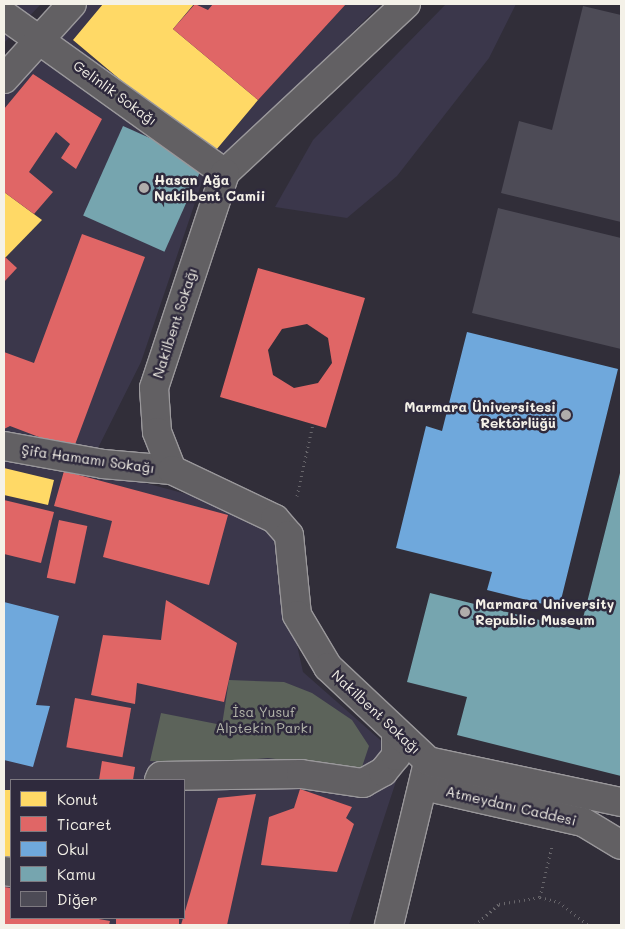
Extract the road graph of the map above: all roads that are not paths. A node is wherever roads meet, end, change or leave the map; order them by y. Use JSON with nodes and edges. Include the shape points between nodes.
{"nodes":[{"id":1,"x":72,"y":4,"type":"edge"},
{"id":2,"x":406,"y":4,"type":"edge"},
{"id":3,"x":4,"y":15,"type":"edge"},
{"id":4,"x":40,"y":40,"type":"junction"},
{"id":5,"x":4,"y":79,"type":"edge"},
{"id":6,"x":225,"y":173,"type":"junction"},
{"id":7,"x":4,"y":446,"type":"edge"},
{"id":8,"x":172,"y":470,"type":"junction"},
{"id":9,"x":396,"y":732,"type":"junction"},
{"id":10,"x":426,"y":773,"type":"junction"},
{"id":11,"x":160,"y":779,"type":"edge"},
{"id":12,"x":621,"y":802,"type":"edge"},
{"id":13,"x":621,"y":845,"type":"edge"},
{"id":14,"x":389,"y":925,"type":"edge"}],
"edges":[{"from":1,"to":4,"type":"street"},
{"from":2,"to":6,"type":"street","name":"Nakilbent Sokağı"},
{"from":3,"to":4,"type":"street","name":"Gelinlik Sokağı"},
{"from":4,"to":5,"type":"street"},
{"from":4,"to":6,"type":"street","name":"Gelinlik Sokağı"},
{"from":6,"to":8,"type":"street","name":"Nakilbent Sokağı","via":[[154,388],[156,432]]},
{"from":7,"to":8,"type":"street","name":"Şifa Hamamı Sokağı","via":[[103,464]]},
{"from":8,"to":9,"type":"street","name":"Nakilbent Sokağı","via":[[275,518],[289,535],[297,615],[328,667]]},
{"from":9,"to":10,"type":"street","name":"Nakilbent Sokağı"},
{"from":9,"to":11,"type":"street","via":[[396,756],[383,772],[363,783],[301,774],[161,776]]},
{"from":10,"to":12,"type":"street","name":"Nakilbent Sokağı"},
{"from":10,"to":13,"type":"street","name":"Atmeydanı Caddesi","via":[[583,822]]},
{"from":10,"to":14,"type":"street"}]}
